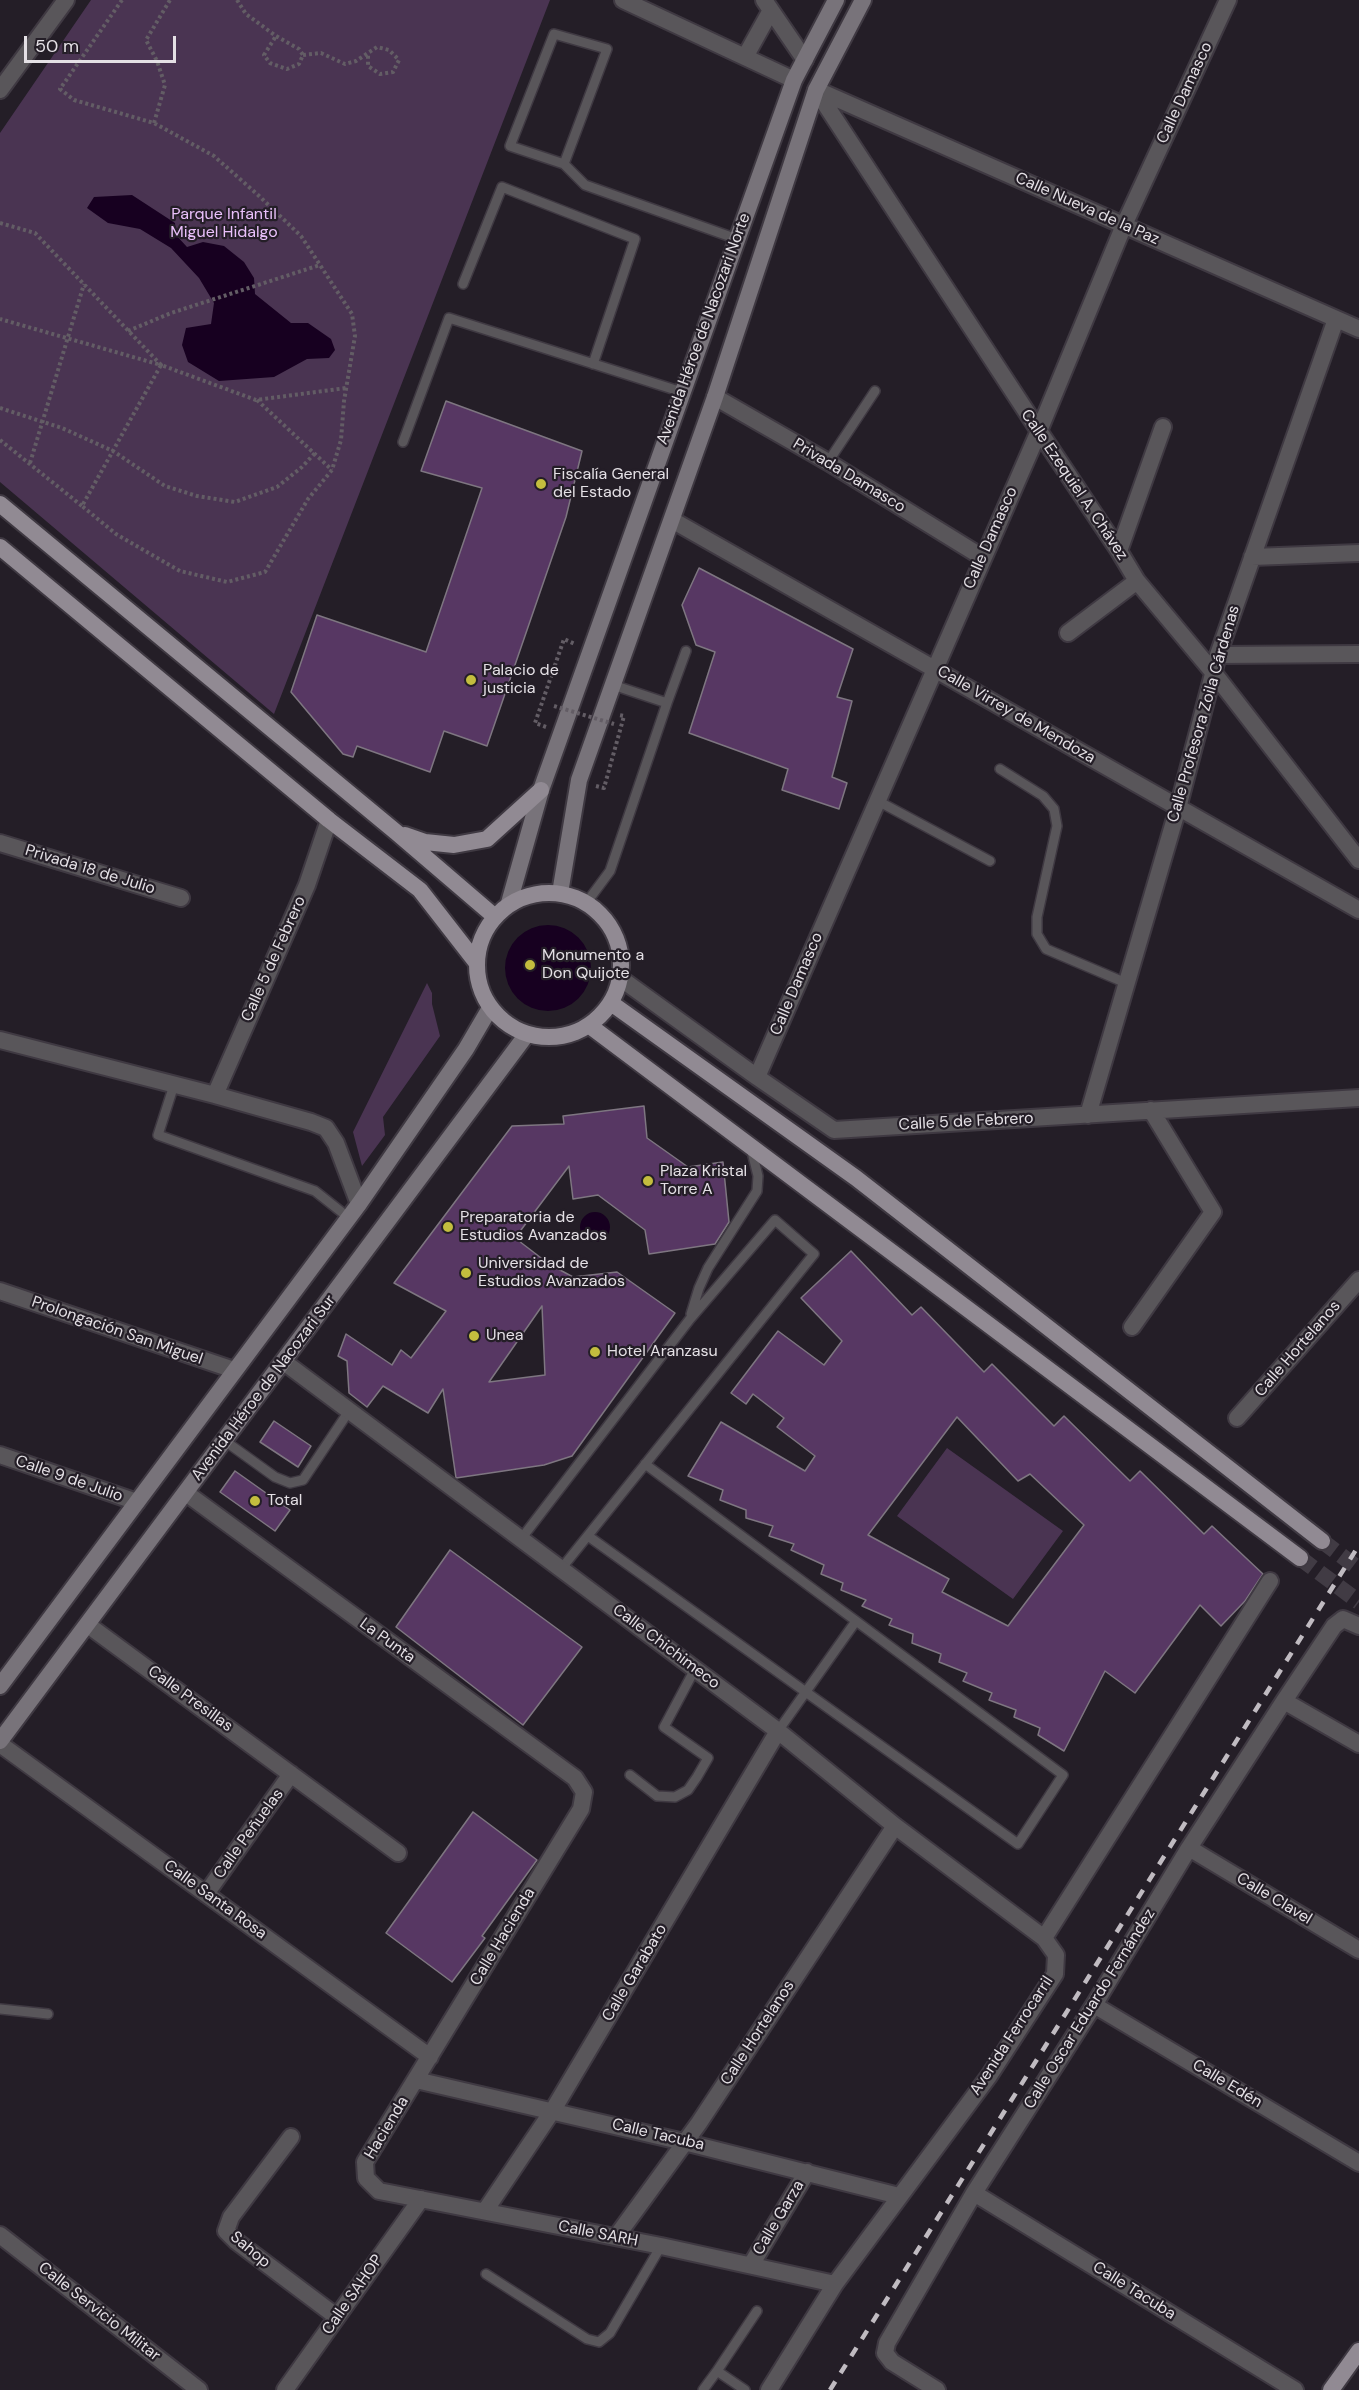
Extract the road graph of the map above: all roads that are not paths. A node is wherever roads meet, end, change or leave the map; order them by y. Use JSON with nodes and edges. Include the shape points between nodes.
{"nodes":[{"id":1,"x":66,"y":0,"type":"edge"},
{"id":2,"x":622,"y":0,"type":"edge"},
{"id":3,"x":836,"y":0,"type":"edge"},
{"id":4,"x":863,"y":0,"type":"edge"},
{"id":5,"x":1228,"y":0,"type":"edge"},
{"id":6,"x":767,"y":6,"type":"edge"},
{"id":7,"x":745,"y":57,"type":"junction"},
{"id":8,"x":805,"y":60,"type":"junction"},
{"id":9,"x":794,"y":80,"type":"junction"},
{"id":10,"x":0,"y":90,"type":"edge"},
{"id":11,"x":816,"y":90,"type":"junction"},
{"id":12,"x":564,"y":164,"type":"junction"},
{"id":13,"x":1124,"y":225,"type":"junction"},
{"id":14,"x":737,"y":239,"type":"junction"},
{"id":15,"x":463,"y":284,"type":"dead end"},
{"id":16,"x":1336,"y":319,"type":"junction"},
{"id":17,"x":1359,"y":329,"type":"edge"},
{"id":18,"x":593,"y":364,"type":"junction"},
{"id":19,"x":875,"y":391,"type":"dead end"},
{"id":20,"x":681,"y":392,"type":"junction"},
{"id":21,"x":715,"y":397,"type":"junction"},
{"id":22,"x":1163,"y":427,"type":"dead end"},
{"id":23,"x":1039,"y":431,"type":"junction"},
{"id":24,"x":403,"y":442,"type":"dead end"},
{"id":25,"x":828,"y":462,"type":"junction"},
{"id":26,"x":0,"y":504,"type":"edge"},
{"id":27,"x":672,"y":520,"type":"junction"},
{"id":28,"x":0,"y":547,"type":"edge"},
{"id":29,"x":1119,"y":551,"type":"junction"},
{"id":30,"x":1359,"y":553,"type":"edge"},
{"id":31,"x":982,"y":557,"type":"junction"},
{"id":32,"x":1252,"y":557,"type":"junction"},
{"id":33,"x":1137,"y":581,"type":"junction"},
{"id":34,"x":1068,"y":633,"type":"dead end"},
{"id":35,"x":686,"y":651,"type":"dead end"},
{"id":36,"x":1359,"y":654,"type":"edge"},
{"id":37,"x":1218,"y":655,"type":"junction"},
{"id":38,"x":934,"y":669,"type":"junction"},
{"id":39,"x":1213,"y":672,"type":"junction"},
{"id":40,"x":613,"y":685,"type":"junction"},
{"id":41,"x":667,"y":703,"type":"junction"},
{"id":42,"x":1000,"y":769,"type":"dead end"},
{"id":43,"x":541,"y":790,"type":"junction"},
{"id":44,"x":876,"y":800,"type":"junction"},
{"id":45,"x":1178,"y":808,"type":"junction"},
{"id":46,"x":328,"y":820,"type":"junction"},
{"id":47,"x":396,"y":832,"type":"junction"},
{"id":48,"x":0,"y":843,"type":"edge"},
{"id":49,"x":1359,"y":860,"type":"edge"},
{"id":50,"x":990,"y":861,"type":"dead end"},
{"id":51,"x":560,"y":893,"type":"junction"},
{"id":52,"x":181,"y":898,"type":"dead end"},
{"id":53,"x":509,"y":903,"type":"junction"},
{"id":54,"x":587,"y":903,"type":"junction"},
{"id":55,"x":1359,"y":910,"type":"edge"},
{"id":56,"x":494,"y":916,"type":"junction"},
{"id":57,"x":476,"y":962,"type":"junction"},
{"id":58,"x":620,"y":978,"type":"junction"},
{"id":59,"x":1126,"y":983,"type":"junction"},
{"id":60,"x":611,"y":1003,"type":"junction"},
{"id":61,"x":490,"y":1008,"type":"junction"},
{"id":62,"x":590,"y":1026,"type":"junction"},
{"id":63,"x":527,"y":1034,"type":"junction"},
{"id":64,"x":0,"y":1040,"type":"edge"},
{"id":65,"x":756,"y":1077,"type":"junction"},
{"id":66,"x":174,"y":1085,"type":"junction"},
{"id":67,"x":215,"y":1095,"type":"junction"},
{"id":68,"x":1359,"y":1098,"type":"edge"},
{"id":69,"x":1151,"y":1110,"type":"junction"},
{"id":70,"x":1088,"y":1115,"type":"junction"},
{"id":71,"x":750,"y":1146,"type":"junction"},
{"id":72,"x":359,"y":1204,"type":"junction"},
{"id":73,"x":349,"y":1218,"type":"junction"},
{"id":74,"x":1359,"y":1280,"type":"edge"},
{"id":75,"x":0,"y":1291,"type":"edge"},
{"id":76,"x":690,"y":1319,"type":"junction"},
{"id":77,"x":1132,"y":1327,"type":"dead end"},
{"id":78,"x":284,"y":1362,"type":"junction"},
{"id":79,"x":234,"y":1370,"type":"junction"},
{"id":80,"x":349,"y":1411,"type":"junction"},
{"id":81,"x":1237,"y":1418,"type":"dead end"},
{"id":82,"x":225,"y":1441,"type":"junction"},
{"id":83,"x":0,"y":1455,"type":"edge"},
{"id":84,"x":645,"y":1464,"type":"junction"},
{"id":85,"x":186,"y":1493,"type":"junction"},
{"id":86,"x":137,"y":1502,"type":"junction"},
{"id":87,"x":588,"y":1536,"type":"junction"},
{"id":88,"x":521,"y":1539,"type":"junction"},
{"id":89,"x":1322,"y":1541,"type":"tunnel mouth"},
{"id":90,"x":1300,"y":1558,"type":"tunnel mouth"},
{"id":91,"x":561,"y":1569,"type":"junction"},
{"id":92,"x":1270,"y":1581,"type":"dead end"},
{"id":93,"x":856,"y":1621,"type":"junction"},
{"id":94,"x":1351,"y":1622,"type":"edge"},
{"id":95,"x":88,"y":1625,"type":"junction"},
{"id":96,"x":695,"y":1669,"type":"junction"},
{"id":97,"x":0,"y":1686,"type":"edge"},
{"id":98,"x":805,"y":1692,"type":"junction"},
{"id":99,"x":1284,"y":1701,"type":"junction"},
{"id":100,"x":778,"y":1731,"type":"junction"},
{"id":101,"x":0,"y":1742,"type":"edge"},
{"id":102,"x":1359,"y":1744,"type":"edge"},
{"id":103,"x":291,"y":1774,"type":"junction"},
{"id":104,"x":630,"y":1775,"type":"dead end"},
{"id":105,"x":584,"y":1792,"type":"joint"},
{"id":106,"x":895,"y":1826,"type":"junction"},
{"id":107,"x":1190,"y":1848,"type":"junction"},
{"id":108,"x":398,"y":1853,"type":"dead end"},
{"id":109,"x":206,"y":1894,"type":"junction"},
{"id":110,"x":1044,"y":1938,"type":"junction"},
{"id":111,"x":1359,"y":1950,"type":"edge"},
{"id":112,"x":1094,"y":2006,"type":"junction"},
{"id":113,"x":0,"y":2008,"type":"edge"},
{"id":114,"x":48,"y":2014,"type":"dead end"},
{"id":115,"x":430,"y":2057,"type":"junction"},
{"id":116,"x":416,"y":2080,"type":"junction"},
{"id":117,"x":553,"y":2110,"type":"junction"},
{"id":118,"x":291,"y":2137,"type":"dead end"},
{"id":119,"x":684,"y":2142,"type":"junction"},
{"id":120,"x":1359,"y":2163,"type":"edge"},
{"id":121,"x":807,"y":2172,"type":"junction"},
{"id":122,"x":366,"y":2178,"type":"joint"},
{"id":123,"x":974,"y":2193,"type":"junction"},
{"id":124,"x":898,"y":2196,"type":"junction"},
{"id":125,"x":421,"y":2199,"type":"junction"},
{"id":126,"x":485,"y":2211,"type":"junction"},
{"id":127,"x":0,"y":2235,"type":"edge"},
{"id":128,"x":616,"y":2237,"type":"junction"},
{"id":129,"x":661,"y":2246,"type":"junction"},
{"id":130,"x":751,"y":2265,"type":"junction"},
{"id":131,"x":486,"y":2274,"type":"dead end"},
{"id":132,"x":835,"y":2284,"type":"junction"},
{"id":133,"x":757,"y":2311,"type":"dead end"},
{"id":134,"x":336,"y":2317,"type":"junction"},
{"id":135,"x":1359,"y":2351,"type":"edge"},
{"id":136,"x":717,"y":2371,"type":"junction"},
{"id":137,"x":199,"y":2390,"type":"edge"},
{"id":138,"x":285,"y":2390,"type":"edge"},
{"id":139,"x":703,"y":2390,"type":"edge"},
{"id":140,"x":745,"y":2390,"type":"edge"},
{"id":141,"x":769,"y":2390,"type":"edge"},
{"id":142,"x":937,"y":2390,"type":"edge"},
{"id":143,"x":1295,"y":2390,"type":"edge"},
{"id":144,"x":1331,"y":2390,"type":"edge"}],
"edges":[{"from":1,"to":10,"type":"street"},
{"from":2,"to":7,"type":"street"},
{"from":3,"to":8,"type":"main road","name":"Avenida Héroe de Nacozari Norte"},
{"from":4,"to":11,"type":"main road","name":"Avenida Héroe de Nacozari Norte"},
{"from":5,"to":13,"type":"street","name":"Calle Damasco"},
{"from":6,"to":7,"type":"street"},
{"from":6,"to":8,"type":"street"},
{"from":7,"to":9,"type":"street"},
{"from":8,"to":9,"type":"main road","name":"Avenida Héroe de Nacozari Norte"},
{"from":9,"to":14,"type":"main road","name":"Avenida Héroe de Nacozari Norte"},
{"from":11,"to":13,"type":"street","name":"Calle Nueva de la Paz"},
{"from":11,"to":21,"type":"main road","name":"Avenida Héroe de Nacozari Norte"},
{"from":11,"to":23,"type":"street","name":"Calle Ezequiel A. Chávez"},
{"from":12,"to":12,"type":"lane","via":[[607,49],[555,34],[510,146]]},
{"from":12,"to":14,"type":"lane","via":[[585,185]]},
{"from":13,"to":16,"type":"street","name":"Calle Nueva de la Paz"},
{"from":13,"to":23,"type":"street","name":"Calle Damasco"},
{"from":14,"to":20,"type":"main road","name":"Avenida Héroe de Nacozari Norte"},
{"from":15,"to":18,"type":"lane","via":[[502,187],[635,238]]},
{"from":16,"to":17,"type":"street","name":"Calle Nueva de la Paz"},
{"from":16,"to":32,"type":"street","name":"Calle Profesora Zoila Cárdenas"},
{"from":18,"to":20,"type":"lane"},
{"from":18,"to":24,"type":"lane","via":[[449,318]]},
{"from":19,"to":25,"type":"lane"},
{"from":20,"to":43,"type":"main road","name":"Avenida Héroe de Nacozari Norte"},
{"from":21,"to":25,"type":"street","name":"Privada Damasco"},
{"from":21,"to":27,"type":"main road","name":"Avenida Héroe de Nacozari Norte"},
{"from":22,"to":29,"type":"street"},
{"from":23,"to":29,"type":"street","name":"Calle Ezequiel A. Chávez"},
{"from":23,"to":31,"type":"street","name":"Calle Damasco"},
{"from":25,"to":31,"type":"street","name":"Privada Damasco"},
{"from":26,"to":47,"type":"main road"},
{"from":27,"to":38,"type":"street","name":"Calle Virrey de Mendoza"},
{"from":27,"to":40,"type":"main road","name":"Avenida Héroe de Nacozari Norte"},
{"from":28,"to":46,"type":"main road"},
{"from":29,"to":33,"type":"street","name":"Calle Ezequiel A. Chávez"},
{"from":30,"to":32,"type":"street"},
{"from":31,"to":38,"type":"street","name":"Calle Damasco"},
{"from":32,"to":37,"type":"street","name":"Calle Profesora Zoila Cárdenas"},
{"from":33,"to":34,"type":"street"},
{"from":33,"to":39,"type":"street","name":"Calle Ezequiel A. Chávez"},
{"from":35,"to":41,"type":"lane"},
{"from":36,"to":37,"type":"street"},
{"from":37,"to":39,"type":"street","name":"Calle Profesora Zoila Cárdenas"},
{"from":38,"to":44,"type":"street","name":"Calle Damasco"},
{"from":38,"to":45,"type":"street","name":"Calle Virrey de Mendoza"},
{"from":39,"to":45,"type":"street","name":"Calle Profesora Zoila Cárdenas"},
{"from":39,"to":49,"type":"street","name":"Calle Ezequiel A. Chávez"},
{"from":40,"to":41,"type":"lane"},
{"from":40,"to":51,"type":"main road","name":"Avenida Héroe de Nacozari Norte","via":[[579,780]]},
{"from":41,"to":54,"type":"lane","via":[[610,872]]},
{"from":42,"to":59,"type":"lane","via":[[1043,796],[1054,809],[1057,826],[1037,917],[1037,934],[1046,949]]},
{"from":43,"to":47,"type":"main road","via":[[487,839],[454,845],[424,842]]},
{"from":43,"to":53,"type":"main road","name":"Avenida Héroe de Nacozari Norte"},
{"from":44,"to":50,"type":"lane"},
{"from":44,"to":65,"type":"street","name":"Calle Damasco"},
{"from":45,"to":55,"type":"street","name":"Calle Virrey de Mendoza"},
{"from":45,"to":59,"type":"street","name":"Calle Profesora Zoila Cárdenas"},
{"from":46,"to":57,"type":"main road","via":[[420,890]]},
{"from":46,"to":67,"type":"street","name":"Calle 5 de Febrero","via":[[307,885]]},
{"from":47,"to":56,"type":"main road"},
{"from":48,"to":52,"type":"street","name":"Privada 18 de Julio"},
{"from":51,"to":53,"type":"main road","via":[[531,894]]},
{"from":51,"to":54,"type":"main road"},
{"from":53,"to":56,"type":"main road"},
{"from":54,"to":58,"type":"main road","via":[[608,922],[621,952]]},
{"from":56,"to":57,"type":"main road","via":[[480,940]]},
{"from":57,"to":61,"type":"main road","via":[[480,988]]},
{"from":58,"to":60,"type":"main road"},
{"from":58,"to":65,"type":"street","name":"Calle 5 de Febrero"},
{"from":59,"to":70,"type":"street","name":"Calle Profesora Zoila Cárdenas"},
{"from":60,"to":62,"type":"main road"},
{"from":60,"to":89,"type":"main road","via":[[856,1178]]},
{"from":61,"to":63,"type":"main road","via":[[508,1026]]},
{"from":61,"to":72,"type":"main road","name":"Avenida Héroe de Nacozari Sur"},
{"from":62,"to":63,"type":"main road","via":[[554,1038]]},
{"from":62,"to":71,"type":"main road"},
{"from":63,"to":78,"type":"main road","name":"Avenida Héroe de Nacozari Sur"},
{"from":64,"to":66,"type":"street"},
{"from":65,"to":70,"type":"street","name":"Calle 5 de Febrero","via":[[834,1130]]},
{"from":66,"to":67,"type":"street"},
{"from":66,"to":73,"type":"lane","via":[[158,1135],[315,1191]]},
{"from":67,"to":72,"type":"street","via":[[326,1128],[336,1143]]},
{"from":68,"to":69,"type":"street","name":"Calle 5 de Febrero"},
{"from":69,"to":70,"type":"street","name":"Calle 5 de Febrero"},
{"from":69,"to":77,"type":"street","via":[[1213,1212]]},
{"from":71,"to":76,"type":"lane","via":[[758,1176],[757,1191],[708,1268]]},
{"from":71,"to":90,"type":"main road"},
{"from":72,"to":73,"type":"main road","name":"Avenida Héroe de Nacozari Sur"},
{"from":73,"to":79,"type":"main road","name":"Avenida Héroe de Nacozari Sur"},
{"from":74,"to":81,"type":"street","name":"Calle Hortelanos"},
{"from":75,"to":79,"type":"street","name":"Prolongación San Miguel"},
{"from":76,"to":84,"type":"lane","via":[[775,1220],[814,1254]]},
{"from":76,"to":88,"type":"lane"},
{"from":78,"to":80,"type":"street","name":"Calle Chichimeco"},
{"from":78,"to":82,"type":"main road","name":"Avenida Héroe de Nacozari Sur"},
{"from":79,"to":86,"type":"main road","name":"Avenida Héroe de Nacozari Sur"},
{"from":80,"to":82,"type":"lane","via":[[303,1480],[290,1483],[275,1477]]},
{"from":80,"to":88,"type":"street","name":"Calle Chichimeco"},
{"from":82,"to":85,"type":"main road","name":"Avenida Héroe de Nacozari Sur"},
{"from":83,"to":86,"type":"street","name":"Calle 9 de Julio"},
{"from":84,"to":87,"type":"lane"},
{"from":84,"to":93,"type":"lane"},
{"from":85,"to":95,"type":"main road","name":"Avenida Héroe de Nacozari Sur"},
{"from":85,"to":105,"type":"street","name":"La Punta","via":[[575,1778]]},
{"from":86,"to":97,"type":"main road","name":"Avenida Héroe de Nacozari Sur"},
{"from":87,"to":91,"type":"lane"},
{"from":87,"to":98,"type":"lane"},
{"from":88,"to":91,"type":"street","name":"Calle Chichimeco"},
{"from":91,"to":96,"type":"street","name":"Calle Chichimeco"},
{"from":92,"to":110,"type":"street"},
{"from":93,"to":98,"type":"lane"},
{"from":93,"to":98,"type":"lane","via":[[1063,1774],[1018,1844]]},
{"from":94,"to":99,"type":"street","name":"Calle Oscar Eduardo Fernández","via":[[1334,1626]]},
{"from":95,"to":101,"type":"main road","name":"Avenida Héroe de Nacozari Sur"},
{"from":95,"to":103,"type":"street","name":"Calle Presillas"},
{"from":96,"to":100,"type":"street","name":"Calle Chichimeco"},
{"from":96,"to":104,"type":"lane","via":[[664,1727],[708,1758],[697,1777],[688,1790],[675,1797],[657,1796]]},
{"from":98,"to":100,"type":"lane"},
{"from":99,"to":102,"type":"street"},
{"from":99,"to":107,"type":"street","name":"Calle Oscar Eduardo Fernández"},
{"from":100,"to":106,"type":"street","name":"Calle Chichimeco"},
{"from":100,"to":117,"type":"street","name":"Calle Garabato"},
{"from":101,"to":109,"type":"street","name":"Calle Santa Rosa"},
{"from":103,"to":108,"type":"street","name":"Calle Presillas"},
{"from":103,"to":109,"type":"street","name":"Calle Peñuelas"},
{"from":105,"to":115,"type":"street","name":"Calle Hacienda","via":[[581,1809]]},
{"from":106,"to":110,"type":"street","name":"Calle Chichimeco"},
{"from":106,"to":119,"type":"street","name":"Calle Hortelanos"},
{"from":107,"to":111,"type":"street","name":"Calle Clavel"},
{"from":107,"to":112,"type":"street","name":"Calle Oscar Eduardo Fernández"},
{"from":109,"to":115,"type":"street","name":"Calle Santa Rosa"},
{"from":110,"to":124,"type":"street","name":"Avenida Ferrocarril","via":[[1056,1955],[1054,1974],[989,2076]]},
{"from":112,"to":120,"type":"street","name":"Calle Edén"},
{"from":112,"to":123,"type":"street","name":"Calle Oscar Eduardo Fernández"},
{"from":113,"to":114,"type":"lane"},
{"from":115,"to":116,"type":"street","name":"Calle Hacienda"},
{"from":116,"to":117,"type":"street","name":"Calle Tacuba"},
{"from":116,"to":122,"type":"street","name":"Hacienda","via":[[365,2162]]},
{"from":117,"to":119,"type":"street","name":"Calle Tacuba"},
{"from":117,"to":126,"type":"street","name":"Calle Garabato"},
{"from":118,"to":134,"type":"street","name":"Sahop","via":[[231,2217],[226,2231]]},
{"from":119,"to":121,"type":"street","name":"Calle Tacuba"},
{"from":119,"to":128,"type":"street","name":"Calle Hortelanos"},
{"from":121,"to":124,"type":"street","name":"Calle Tacuba"},
{"from":121,"to":130,"type":"street","name":"Calle Garza"},
{"from":122,"to":125,"type":"street","name":"Calle SARH","via":[[379,2191]]},
{"from":123,"to":142,"type":"street","name":"Calle Oscar Eduardo Fernández","via":[[887,2343],[885,2353],[892,2362]]},
{"from":123,"to":143,"type":"street","name":"Calle Tacuba"},
{"from":124,"to":132,"type":"street","name":"Avenida Ferrocarril"},
{"from":125,"to":126,"type":"street","name":"Calle SARH"},
{"from":125,"to":134,"type":"street","name":"Calle SAHOP"},
{"from":126,"to":128,"type":"street","name":"Calle SARH"},
{"from":127,"to":137,"type":"street","name":"Calle Servicio Militar"},
{"from":128,"to":129,"type":"street","name":"Calle SARH"},
{"from":129,"to":130,"type":"street","name":"Calle SARH"},
{"from":129,"to":131,"type":"lane","via":[[610,2333],[599,2342],[586,2339]]},
{"from":130,"to":132,"type":"street","name":"Calle SARH"},
{"from":132,"to":141,"type":"street","name":"Avenida Ferrocarril"},
{"from":133,"to":136,"type":"lane"},
{"from":134,"to":138,"type":"street","name":"Calle SAHOP"},
{"from":135,"to":144,"type":"main road"},
{"from":136,"to":139,"type":"lane"},
{"from":136,"to":140,"type":"lane"}]}
